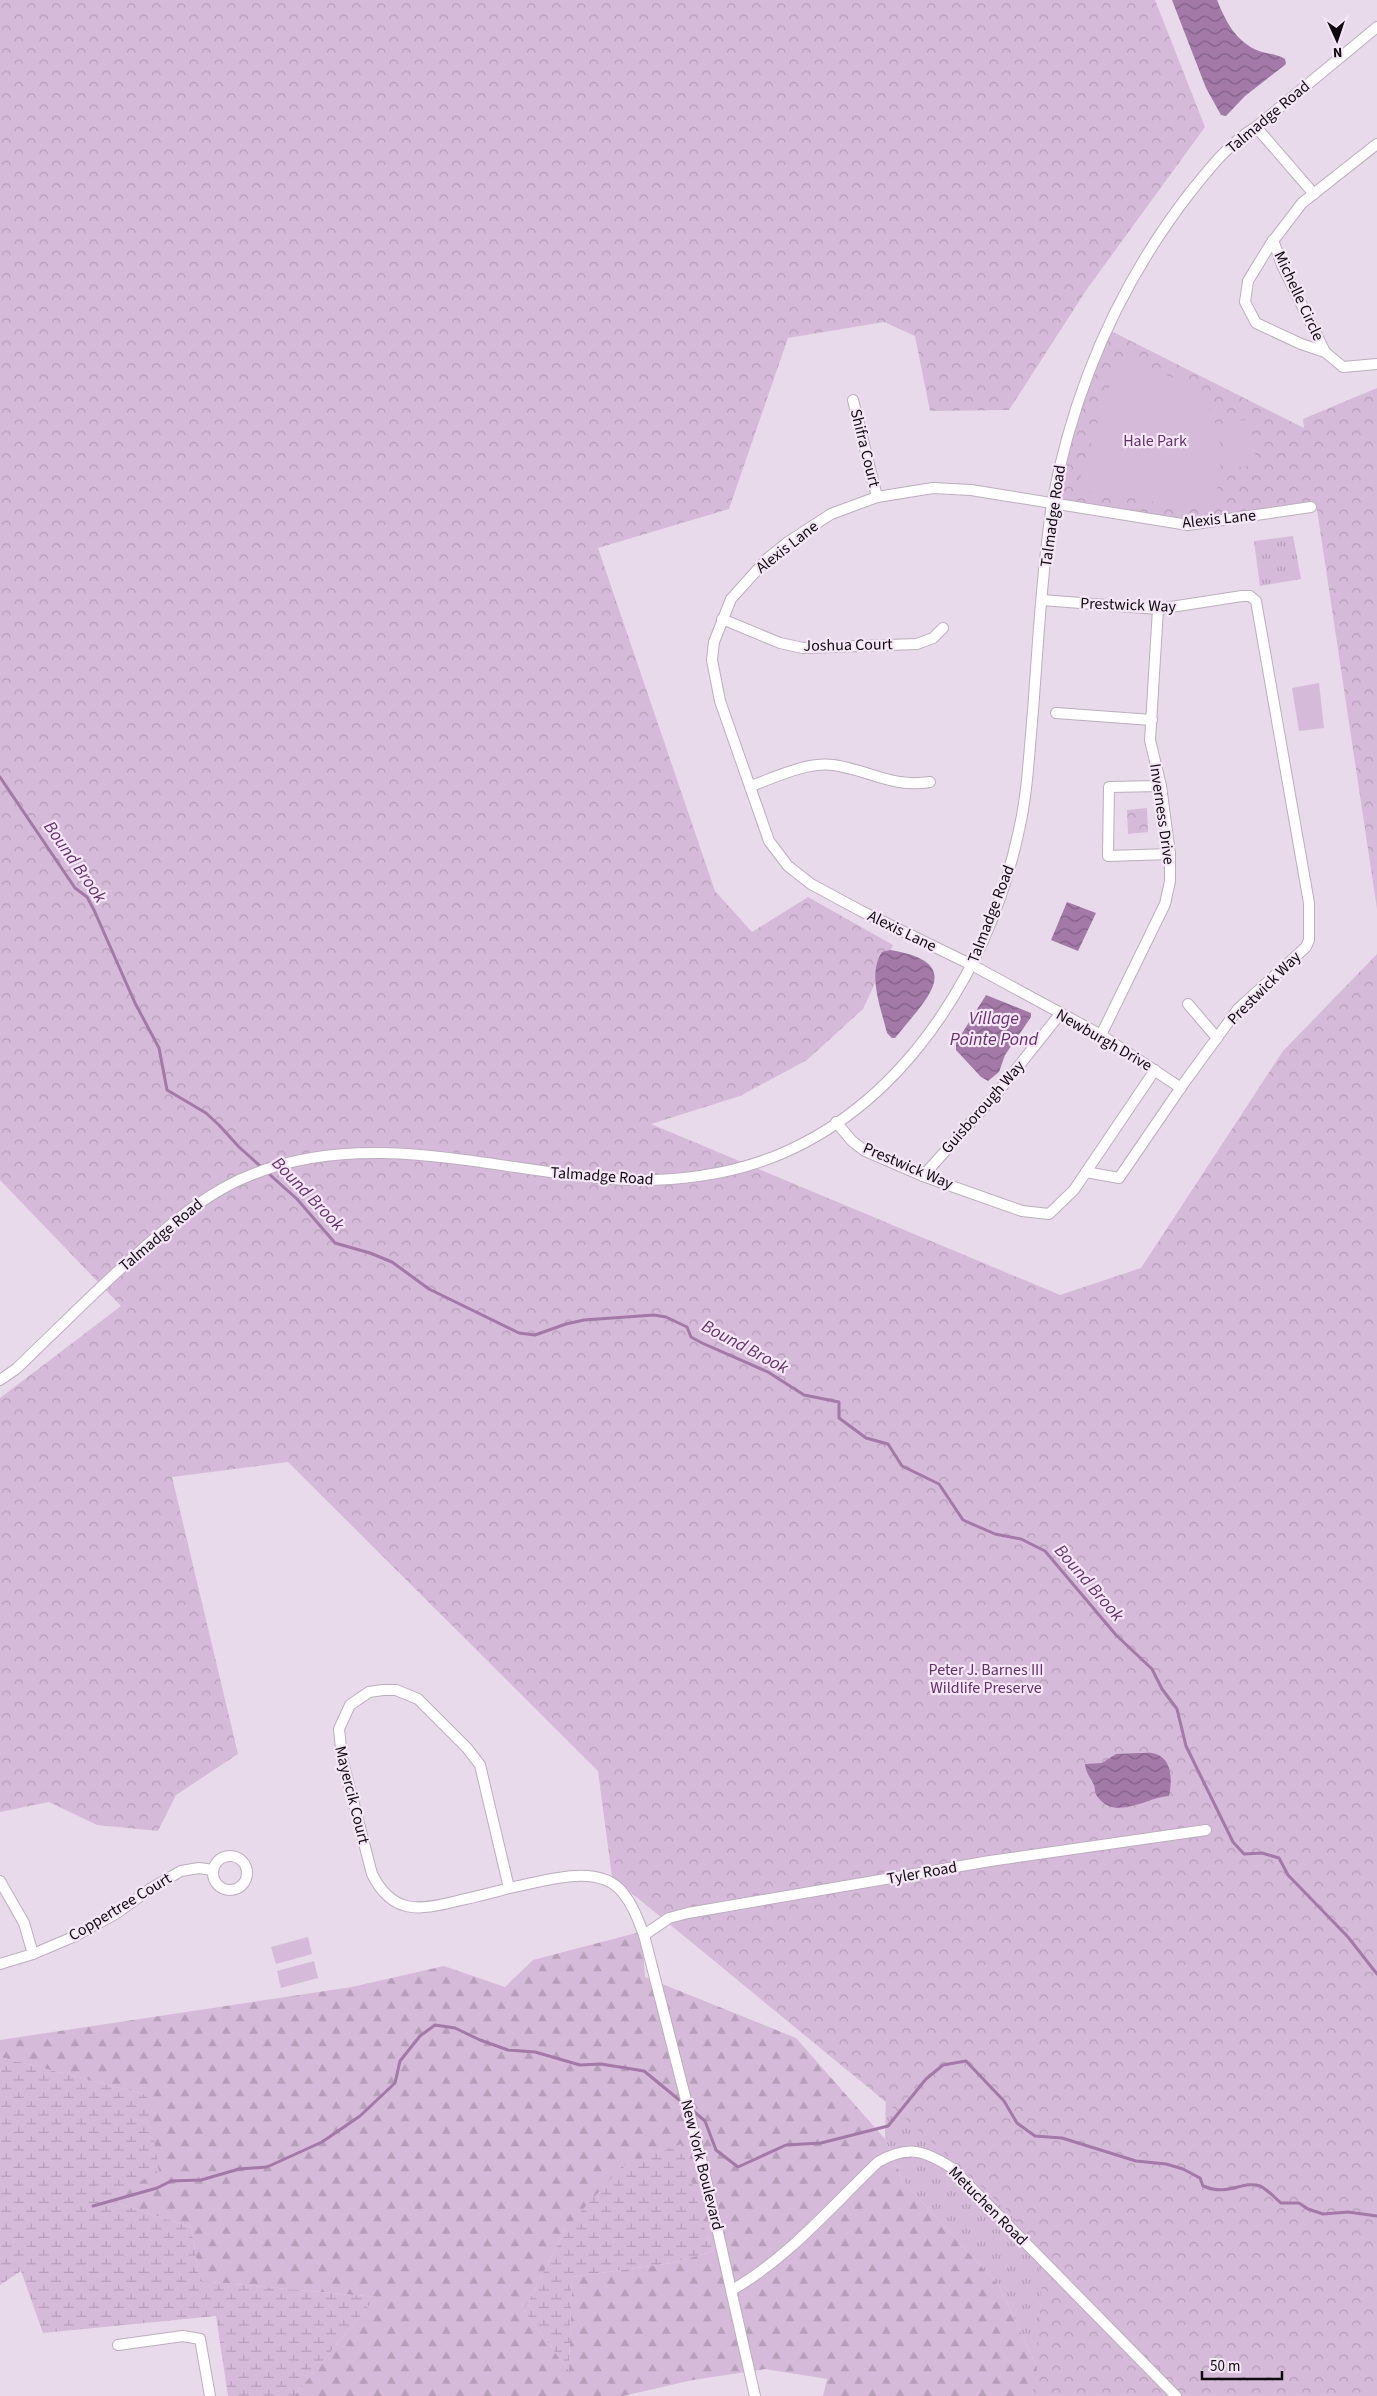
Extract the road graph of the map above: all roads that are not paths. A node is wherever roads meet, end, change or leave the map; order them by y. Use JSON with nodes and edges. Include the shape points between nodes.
{"nodes":[{"id":1,"x":1377,"y":27,"type":"edge"},
{"id":2,"x":1256,"y":127,"type":"junction"},
{"id":3,"x":1377,"y":144,"type":"edge"},
{"id":4,"x":1314,"y":194,"type":"junction"},
{"id":5,"x":1273,"y":240,"type":"junction"},
{"id":6,"x":1325,"y":352,"type":"junction"},
{"id":7,"x":1377,"y":364,"type":"edge"},
{"id":8,"x":853,"y":400,"type":"dead end"},
{"id":9,"x":877,"y":497,"type":"junction"},
{"id":10,"x":1052,"y":504,"type":"junction"},
{"id":11,"x":1312,"y":507,"type":"dead end"},
{"id":12,"x":1042,"y":600,"type":"junction"},
{"id":13,"x":1158,"y":610,"type":"junction"},
{"id":14,"x":722,"y":619,"type":"junction"},
{"id":15,"x":943,"y":628,"type":"dead end"},
{"id":16,"x":1056,"y":713,"type":"dead end"},
{"id":17,"x":1152,"y":720,"type":"junction"},
{"id":18,"x":930,"y":782,"type":"dead end"},
{"id":19,"x":751,"y":786,"type":"junction"},
{"id":20,"x":1161,"y":786,"type":"junction"},
{"id":21,"x":1170,"y":854,"type":"junction"},
{"id":22,"x":972,"y":965,"type":"junction"},
{"id":23,"x":1188,"y":1004,"type":"dead end"},
{"id":24,"x":1060,"y":1014,"type":"junction"},
{"id":25,"x":1101,"y":1035,"type":"junction"},
{"id":26,"x":1217,"y":1038,"type":"junction"},
{"id":27,"x":1155,"y":1070,"type":"junction"},
{"id":28,"x":1181,"y":1088,"type":"junction"},
{"id":29,"x":836,"y":1122,"type":"junction"},
{"id":30,"x":1086,"y":1172,"type":"junction"},
{"id":31,"x":923,"y":1176,"type":"junction"},
{"id":32,"x":0,"y":1380,"type":"edge"},
{"id":33,"x":1206,"y":1830,"type":"dead end"},
{"id":34,"x":214,"y":1870,"type":"dead end"},
{"id":35,"x":0,"y":1881,"type":"edge"},
{"id":36,"x":509,"y":1888,"type":"junction"},
{"id":37,"x":644,"y":1934,"type":"junction"},
{"id":38,"x":32,"y":1954,"type":"junction"},
{"id":39,"x":0,"y":1964,"type":"edge"},
{"id":40,"x":732,"y":2290,"type":"junction"},
{"id":41,"x":118,"y":2345,"type":"dead end"},
{"id":42,"x":210,"y":2396,"type":"edge"},
{"id":43,"x":755,"y":2396,"type":"edge"},
{"id":44,"x":1176,"y":2396,"type":"edge"}],
"edges":[{"from":1,"to":2,"type":"street","name":"Talmadge Road"},
{"from":2,"to":4,"type":"street"},
{"from":2,"to":10,"type":"street","name":"Talmadge Road","via":[[1240,137],[1208,171],[1154,242],[1128,286],[1085,379],[1060,461]]},
{"from":3,"to":4,"type":"street","name":"Michelle Circle"},
{"from":4,"to":5,"type":"street","name":"Michelle Circle","via":[[1302,203]]},
{"from":5,"to":6,"type":"street","name":"Michelle Circle"},
{"from":5,"to":6,"type":"street","name":"Michelle Circle","via":[[1248,281],[1246,302],[1256,324]]},
{"from":6,"to":7,"type":"street","name":"Michelle Circle","via":[[1344,367]]},
{"from":8,"to":9,"type":"street","name":"Shifra Court"},
{"from":9,"to":10,"type":"street","name":"Alexis Lane","via":[[933,488],[971,490]]},
{"from":9,"to":14,"type":"street","name":"Alexis Lane","via":[[832,514],[788,542],[748,577],[731,599]]},
{"from":10,"to":11,"type":"street","name":"Alexis Lane","via":[[1188,525]]},
{"from":10,"to":12,"type":"street","name":"Talmadge Road"},
{"from":12,"to":13,"type":"street","name":"Prestwick Way"},
{"from":12,"to":22,"type":"street","name":"Talmadge Road","via":[[1020,828],[1002,892]]},
{"from":13,"to":17,"type":"street","name":"Inverness Drive"},
{"from":13,"to":26,"type":"street","name":"Prestwick Way","via":[[1242,596],[1250,596],[1256,601],[1308,903],[1309,940],[1306,947],[1238,1009]]},
{"from":14,"to":15,"type":"street","name":"Joshua Court","via":[[780,644],[803,648],[917,644],[933,638]]},
{"from":14,"to":19,"type":"street","name":"Alexis Lane","via":[[712,660],[714,681]]},
{"from":16,"to":17,"type":"street"},
{"from":17,"to":20,"type":"street","name":"Inverness Drive","via":[[1150,740]]},
{"from":18,"to":19,"type":"street","via":[[897,783],[831,765],[797,770]]},
{"from":19,"to":22,"type":"street","name":"Alexis Lane","via":[[769,841],[788,866],[811,884],[861,911]]},
{"from":20,"to":21,"type":"street","name":"Inverness Drive"},
{"from":20,"to":21,"type":"street","via":[[1109,788],[1108,856]]},
{"from":21,"to":25,"type":"street","name":"Inverness Drive","via":[[1170,880],[1165,904]]},
{"from":22,"to":24,"type":"street","name":"Newburgh Drive"},
{"from":22,"to":29,"type":"street","name":"Talmadge Road","via":[[919,1047],[874,1092]]},
{"from":23,"to":26,"type":"street"},
{"from":24,"to":25,"type":"street","name":"Newburgh Drive"},
{"from":24,"to":31,"type":"street","name":"Guisborough Way","via":[[998,1092]]},
{"from":25,"to":27,"type":"street","name":"Newburgh Drive"},
{"from":26,"to":28,"type":"street","name":"Prestwick Way"},
{"from":27,"to":28,"type":"street","name":"Newburgh Drive"},
{"from":27,"to":30,"type":"street"},
{"from":28,"to":30,"type":"street","name":"Prestwick Way","via":[[1119,1178]]},
{"from":29,"to":31,"type":"street","name":"Prestwick Way","via":[[865,1151]]},
{"from":29,"to":32,"type":"street","name":"Talmadge Road","via":[[787,1152],[757,1163],[690,1177],[651,1181],[572,1175],[400,1153],[306,1157],[276,1165],[196,1204],[107,1281],[16,1369]]},
{"from":30,"to":31,"type":"street","name":"Prestwick Way","via":[[1074,1190],[1049,1214],[1022,1211]]},
{"from":33,"to":37,"type":"street","name":"Tyler Road","via":[[990,1861],[688,1913],[669,1918]]},
{"from":34,"to":38,"type":"street","name":"Coppertree Court","via":[[182,1871],[117,1913],[73,1937]]},
{"from":35,"to":38,"type":"street","via":[[24,1923]]},
{"from":36,"to":36,"type":"street","name":"Mayercik Court","via":[[432,1908],[405,1906],[385,1895],[372,1874],[338,1742],[339,1729],[350,1705],[369,1692],[396,1690],[408,1694],[427,1708],[467,1748],[480,1765],[484,1777]]},
{"from":36,"to":37,"type":"street","name":"Mayercik Court","via":[[580,1875],[598,1876],[622,1892]]},
{"from":37,"to":40,"type":"street","name":"New York Boulevard"},
{"from":38,"to":39,"type":"street","name":"Coppertree Court"},
{"from":40,"to":43,"type":"street","name":"New York Boulevard"},
{"from":40,"to":44,"type":"street","name":"Metuchen Road","via":[[757,2276],[878,2162],[894,2152],[916,2151],[932,2155],[952,2168]]},
{"from":41,"to":42,"type":"street","via":[[183,2336],[200,2339]]}]}
